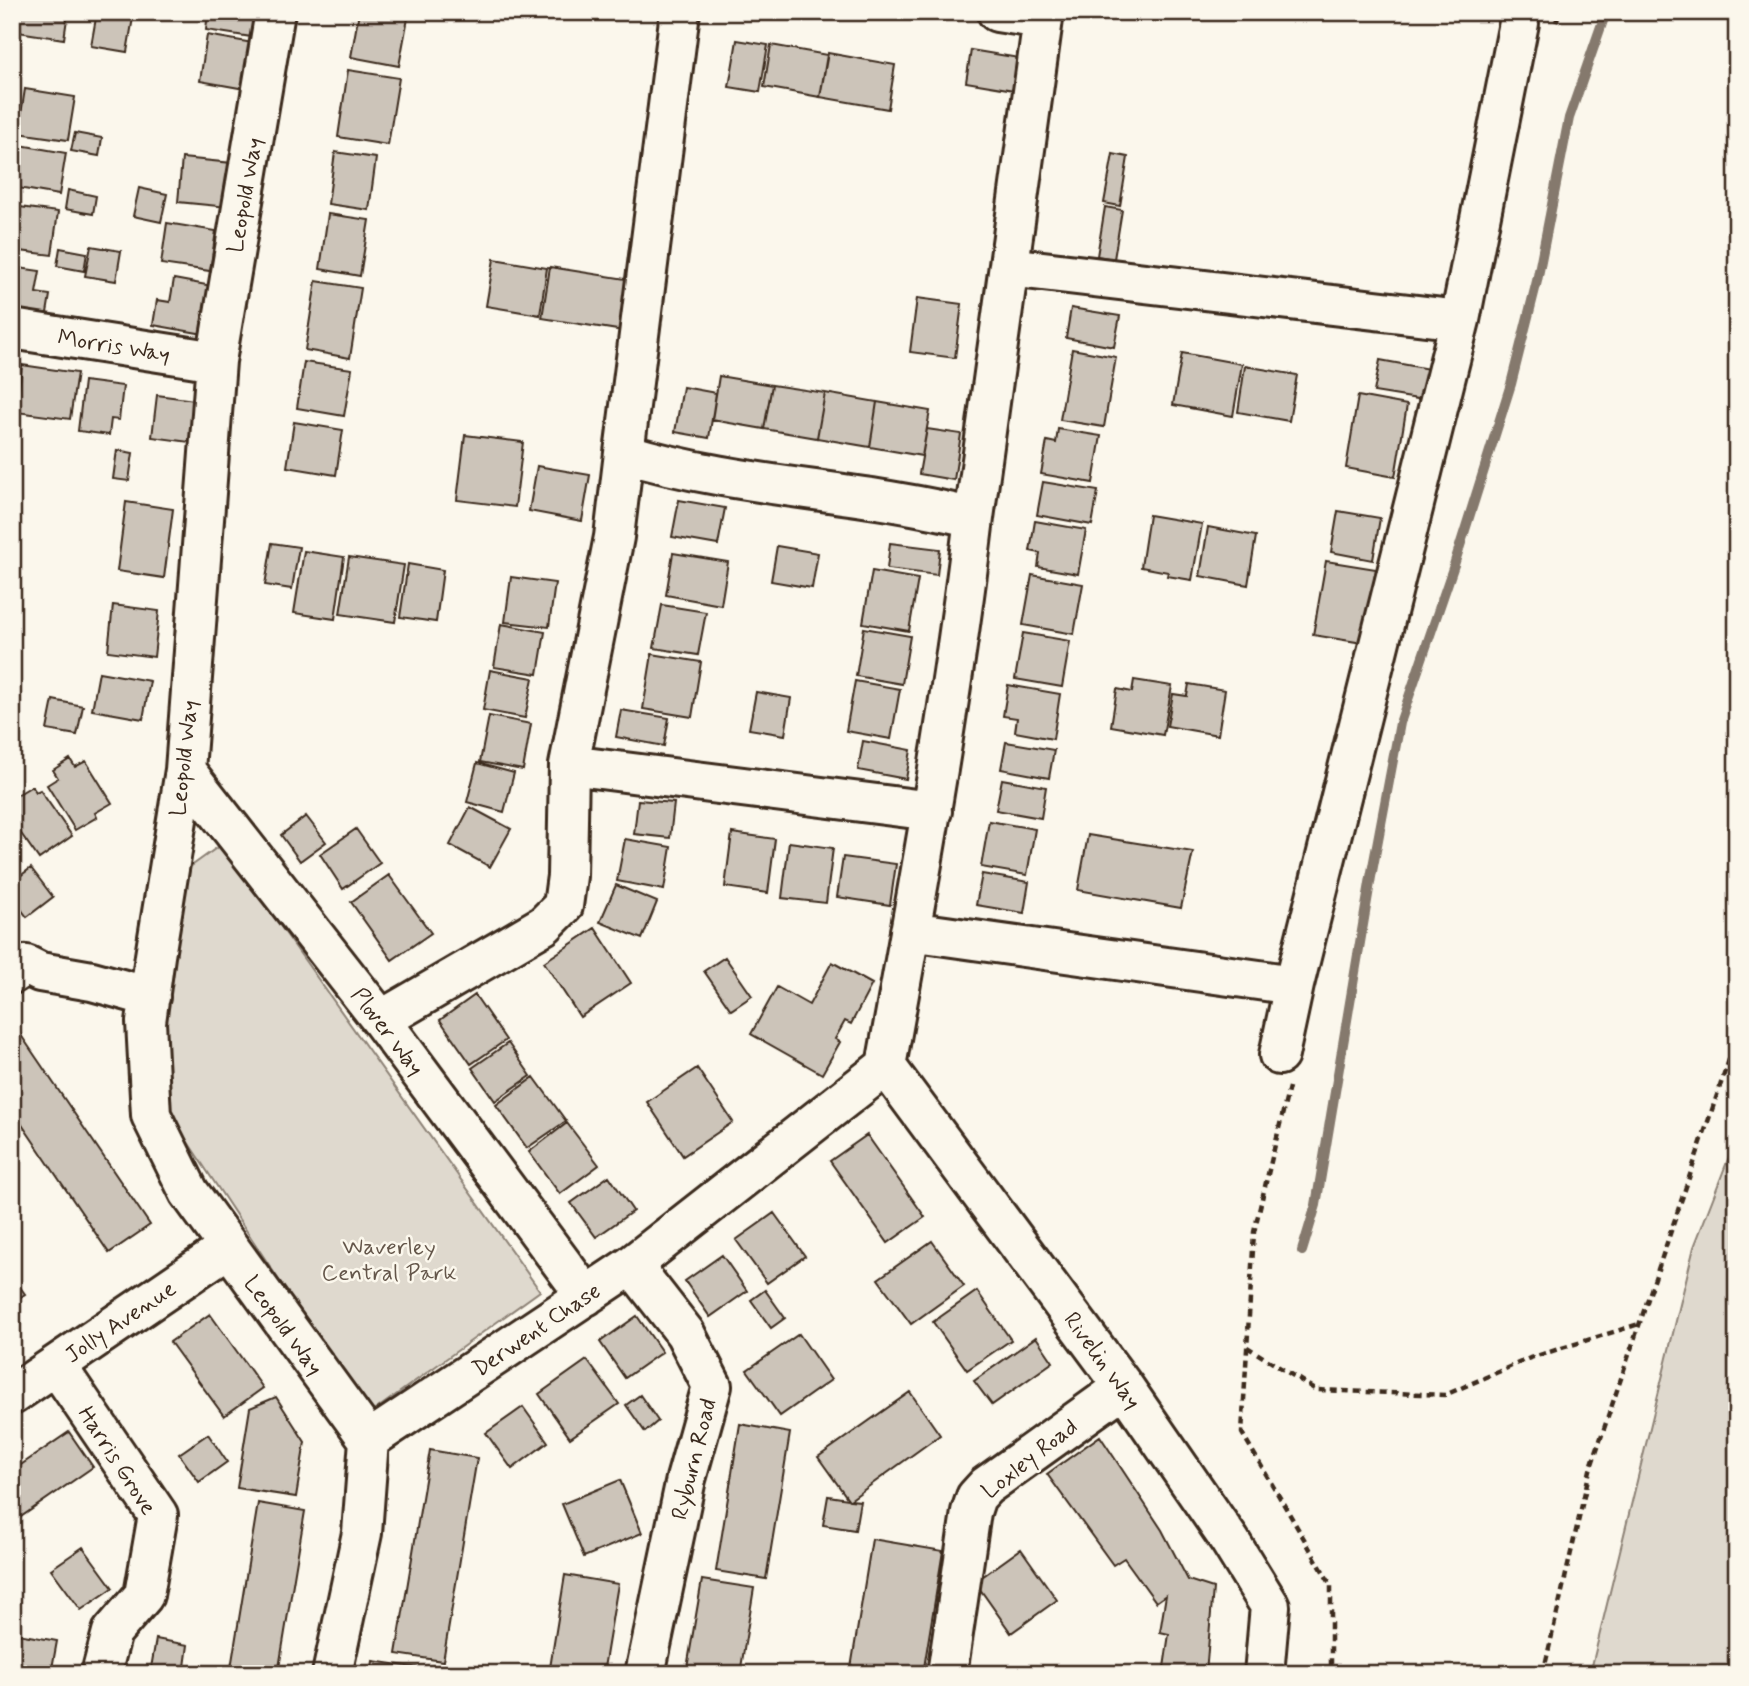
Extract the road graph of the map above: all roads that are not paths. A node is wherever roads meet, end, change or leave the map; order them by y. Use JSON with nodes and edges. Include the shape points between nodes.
{"nodes":[{"id":1,"x":275,"y":12,"type":"edge"},
{"id":2,"x":680,"y":12,"type":"edge"},
{"id":3,"x":998,"y":12,"type":"edge"},
{"id":4,"x":1044,"y":16,"type":"edge"},
{"id":5,"x":1537,"y":24,"type":"road end"},
{"id":6,"x":1009,"y":267,"type":"junction"},
{"id":7,"x":1460,"y":320,"type":"junction"},
{"id":8,"x":12,"y":329,"type":"edge"},
{"id":9,"x":216,"y":361,"type":"junction"},
{"id":10,"x":624,"y":453,"type":"junction"},
{"id":11,"x":974,"y":518,"type":"junction"},
{"id":12,"x":569,"y":765,"type":"junction"},
{"id":13,"x":185,"y":770,"type":"junction"},
{"id":14,"x":932,"y":811,"type":"junction"},
{"id":15,"x":910,"y":931,"type":"junction"},
{"id":16,"x":17,"y":961,"type":"edge"},
{"id":17,"x":1294,"y":985,"type":"junction"},
{"id":18,"x":150,"y":997,"type":"junction"},
{"id":19,"x":381,"y":1020,"type":"junction"},
{"id":20,"x":886,"y":1066,"type":"junction"},
{"id":21,"x":1285,"y":1069,"type":"road end"},
{"id":22,"x":228,"y":1248,"type":"junction"},
{"id":23,"x":632,"y":1265,"type":"junction"},
{"id":24,"x":586,"y":1296,"type":"junction"},
{"id":25,"x":56,"y":1365,"type":"junction"},
{"id":26,"x":1124,"y":1387,"type":"junction"},
{"id":27,"x":12,"y":1395,"type":"edge"},
{"id":28,"x":369,"y":1440,"type":"junction"},
{"id":29,"x":101,"y":1674,"type":"edge"},
{"id":30,"x":332,"y":1674,"type":"edge"},
{"id":31,"x":645,"y":1674,"type":"edge"},
{"id":32,"x":947,"y":1674,"type":"edge"},
{"id":33,"x":1264,"y":1674,"type":"edge"}],
"edges":[{"from":1,"to":9,"type":"street","name":"Leopold Way"},
{"from":2,"to":10,"type":"street"},
{"from":3,"to":4,"type":"street"},
{"from":4,"to":6,"type":"street"},
{"from":5,"to":7,"type":"street"},
{"from":6,"to":7,"type":"street"},
{"from":6,"to":11,"type":"street"},
{"from":7,"to":17,"type":"street"},
{"from":8,"to":9,"type":"street","name":"Morris Way"},
{"from":9,"to":13,"type":"street","name":"Leopold Way"},
{"from":10,"to":11,"type":"street","via":[[668,467],[922,505]]},
{"from":10,"to":12,"type":"street","via":[[614,537]]},
{"from":11,"to":14,"type":"street"},
{"from":12,"to":14,"type":"street"},
{"from":12,"to":19,"type":"street","via":[[563,906],[544,925]]},
{"from":13,"to":18,"type":"street","name":"Leopold Way"},
{"from":13,"to":19,"type":"street","name":"Plover Way"},
{"from":14,"to":15,"type":"street"},
{"from":15,"to":17,"type":"street"},
{"from":15,"to":20,"type":"street"},
{"from":16,"to":18,"type":"street","via":[[40,972]]},
{"from":17,"to":21,"type":"street"},
{"from":18,"to":22,"type":"street","name":"Leopold Way","via":[[146,1022],[151,1115],[189,1192]]},
{"from":19,"to":24,"type":"street","name":"Plover Way"},
{"from":20,"to":23,"type":"street","name":"Derwent Chase"},
{"from":20,"to":26,"type":"street","name":"Rivelin Way"},
{"from":22,"to":25,"type":"street","name":"Jolly Avenue"},
{"from":22,"to":28,"type":"street","name":"Leopold Way"},
{"from":23,"to":24,"type":"street","name":"Derwent Chase"},
{"from":23,"to":31,"type":"street","name":"Ryburn Road","via":[[685,1333],[712,1386],[686,1479]]},
{"from":24,"to":28,"type":"street","name":"Derwent Chase"},
{"from":25,"to":27,"type":"street","name":"Jolly Avenue"},
{"from":25,"to":29,"type":"street","name":"Harris Grove","via":[[158,1515],[144,1595],[112,1632]]},
{"from":26,"to":32,"type":"street","name":"Loxley Road","via":[[976,1497]]},
{"from":26,"to":33,"type":"street","name":"Rivelin Way","via":[[1270,1606]]},
{"from":28,"to":30,"type":"street","via":[[362,1533]]}]}
